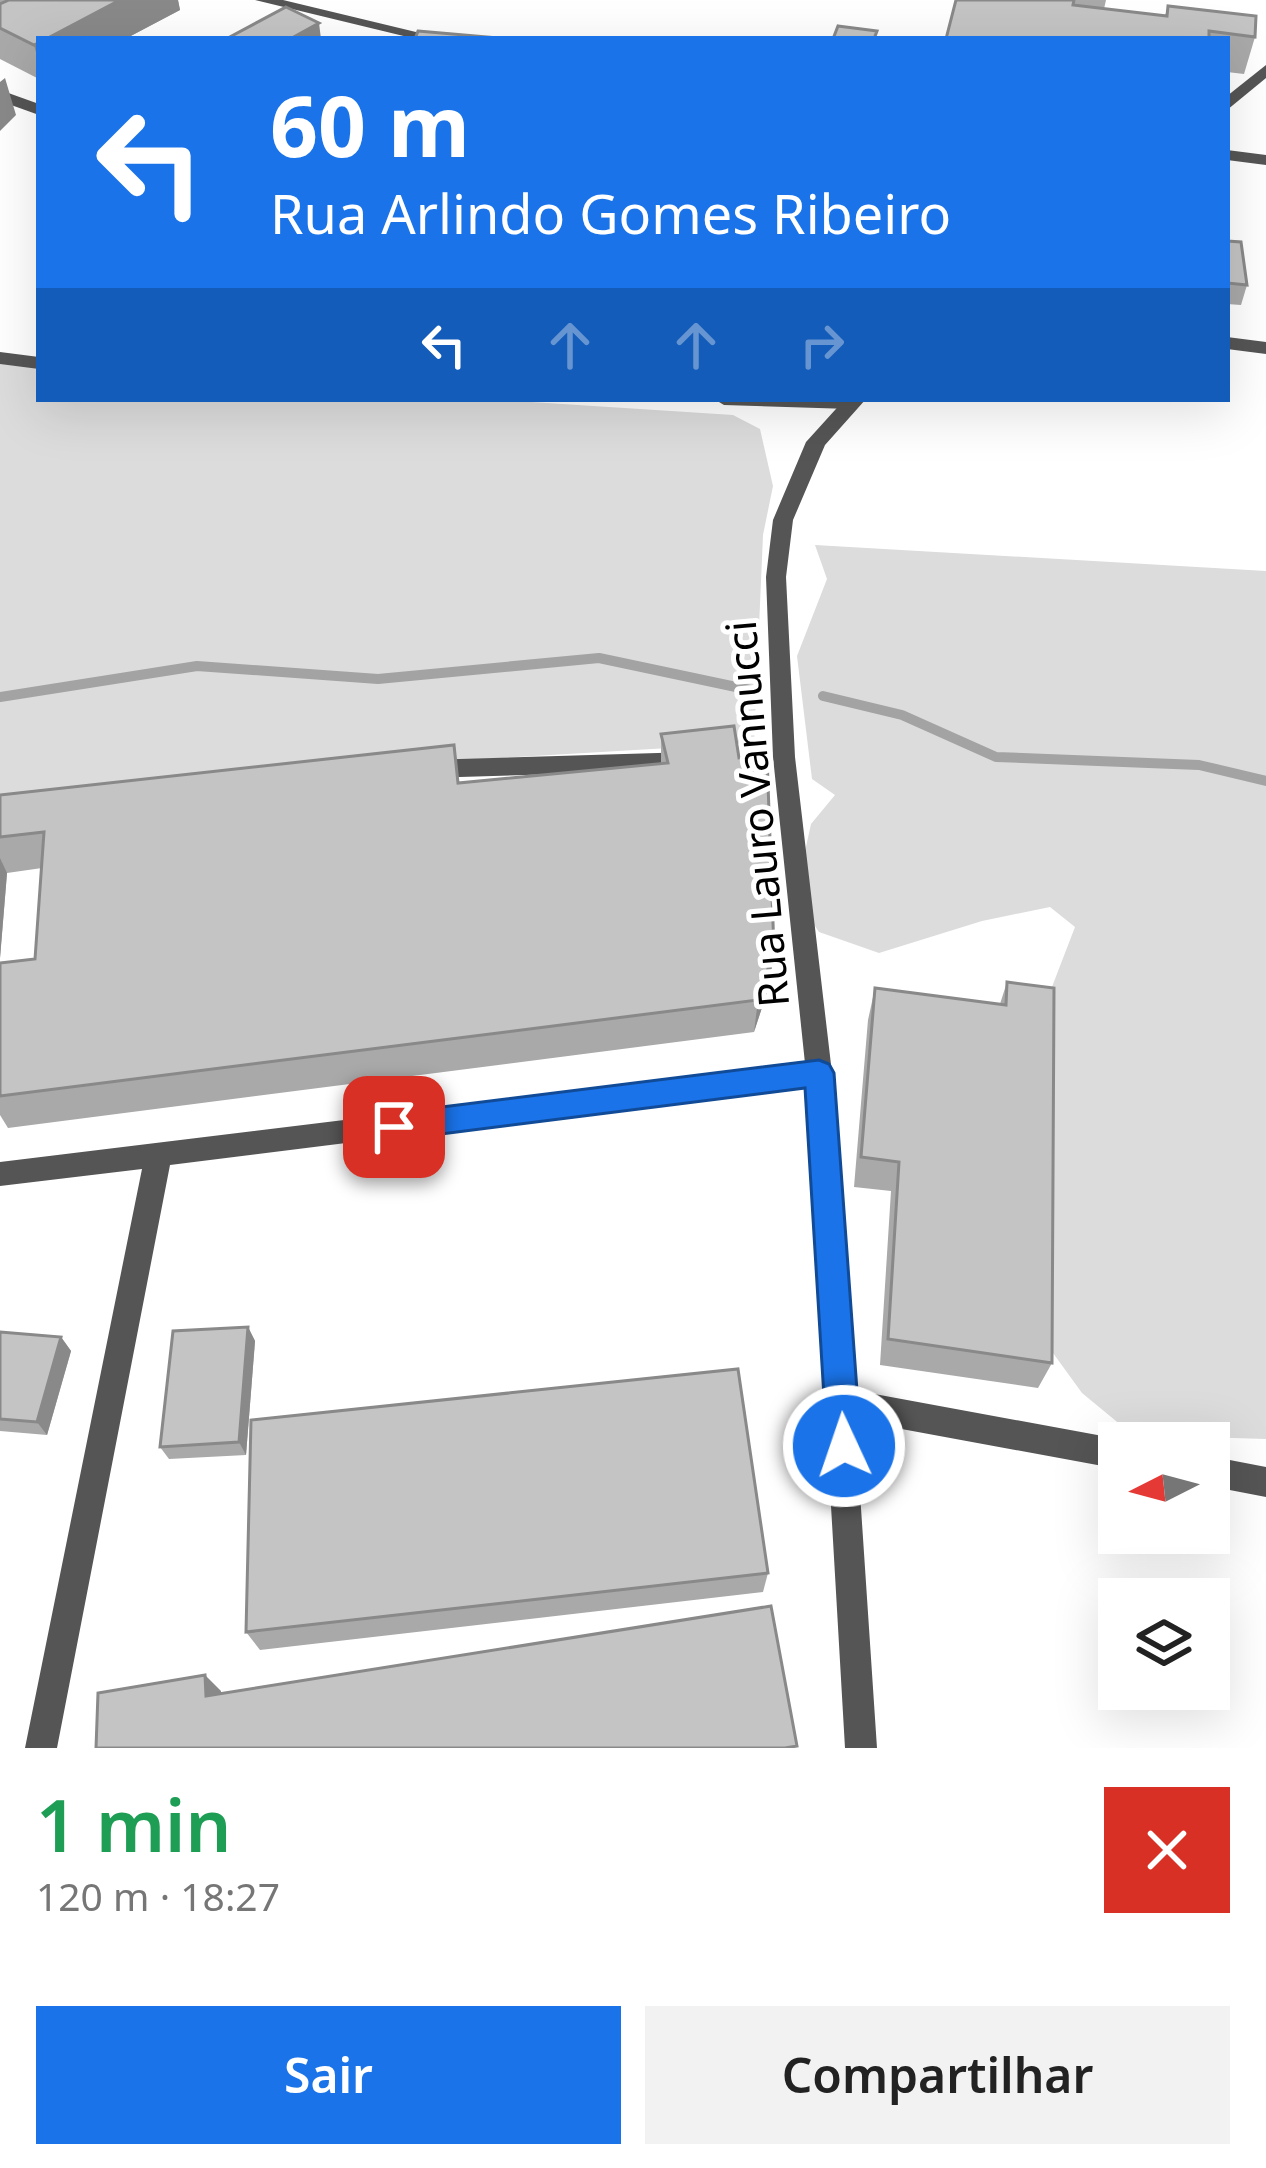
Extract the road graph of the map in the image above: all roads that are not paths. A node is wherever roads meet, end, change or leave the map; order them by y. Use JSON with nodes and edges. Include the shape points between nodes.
{"nodes":[{"id":1,"x":263,"y":0,"type":"edge"},
{"id":2,"x":423,"y":36,"type":"edge"},
{"id":3,"x":1266,"y":70,"type":"edge"},
{"id":4,"x":0,"y":94,"type":"edge"},
{"id":5,"x":1230,"y":102,"type":"edge"},
{"id":6,"x":36,"y":109,"type":"edge"},
{"id":7,"x":1230,"y":155,"type":"edge"},
{"id":8,"x":1266,"y":160,"type":"edge"},
{"id":9,"x":1230,"y":343,"type":"edge"},
{"id":10,"x":1266,"y":348,"type":"edge"},
{"id":11,"x":0,"y":358,"type":"edge"},
{"id":12,"x":36,"y":363,"type":"edge"},
{"id":13,"x":852,"y":402,"type":"edge"},
{"id":14,"x":717,"y":760,"type":"edge"},
{"id":15,"x":393,"y":770,"type":"edge"},
{"id":16,"x":819,"y":1073,"type":"junction"},
{"id":17,"x":158,"y":1156,"type":"junction"},
{"id":18,"x":0,"y":1174,"type":"edge"},
{"id":19,"x":842,"y":1403,"type":"junction"},
{"id":20,"x":1098,"y":1450,"type":"edge"},
{"id":21,"x":1230,"y":1475,"type":"edge"},
{"id":22,"x":1266,"y":1482,"type":"edge"},
{"id":23,"x":41,"y":1748,"type":"edge"},
{"id":24,"x":861,"y":1748,"type":"edge"}],
"edges":[{"from":1,"to":2,"type":"street"},
{"from":3,"to":5,"type":"street"},
{"from":4,"to":6,"type":"street"},
{"from":7,"to":8,"type":"street"},
{"from":9,"to":10,"type":"street"},
{"from":11,"to":12,"type":"street"},
{"from":13,"to":16,"type":"street","name":"Rua Lauro Vannucci","via":[[816,442],[783,520],[776,577],[773,758]]},
{"from":14,"to":15,"type":"street"},
{"from":16,"to":17,"type":"street"},
{"from":16,"to":19,"type":"street","name":"Rua Lauro Vannucci"},
{"from":17,"to":18,"type":"street"},
{"from":17,"to":23,"type":"street"},
{"from":19,"to":20,"type":"street"},
{"from":19,"to":24,"type":"street","name":"Rua Lauro Vannucci"},
{"from":21,"to":22,"type":"street"}]}
